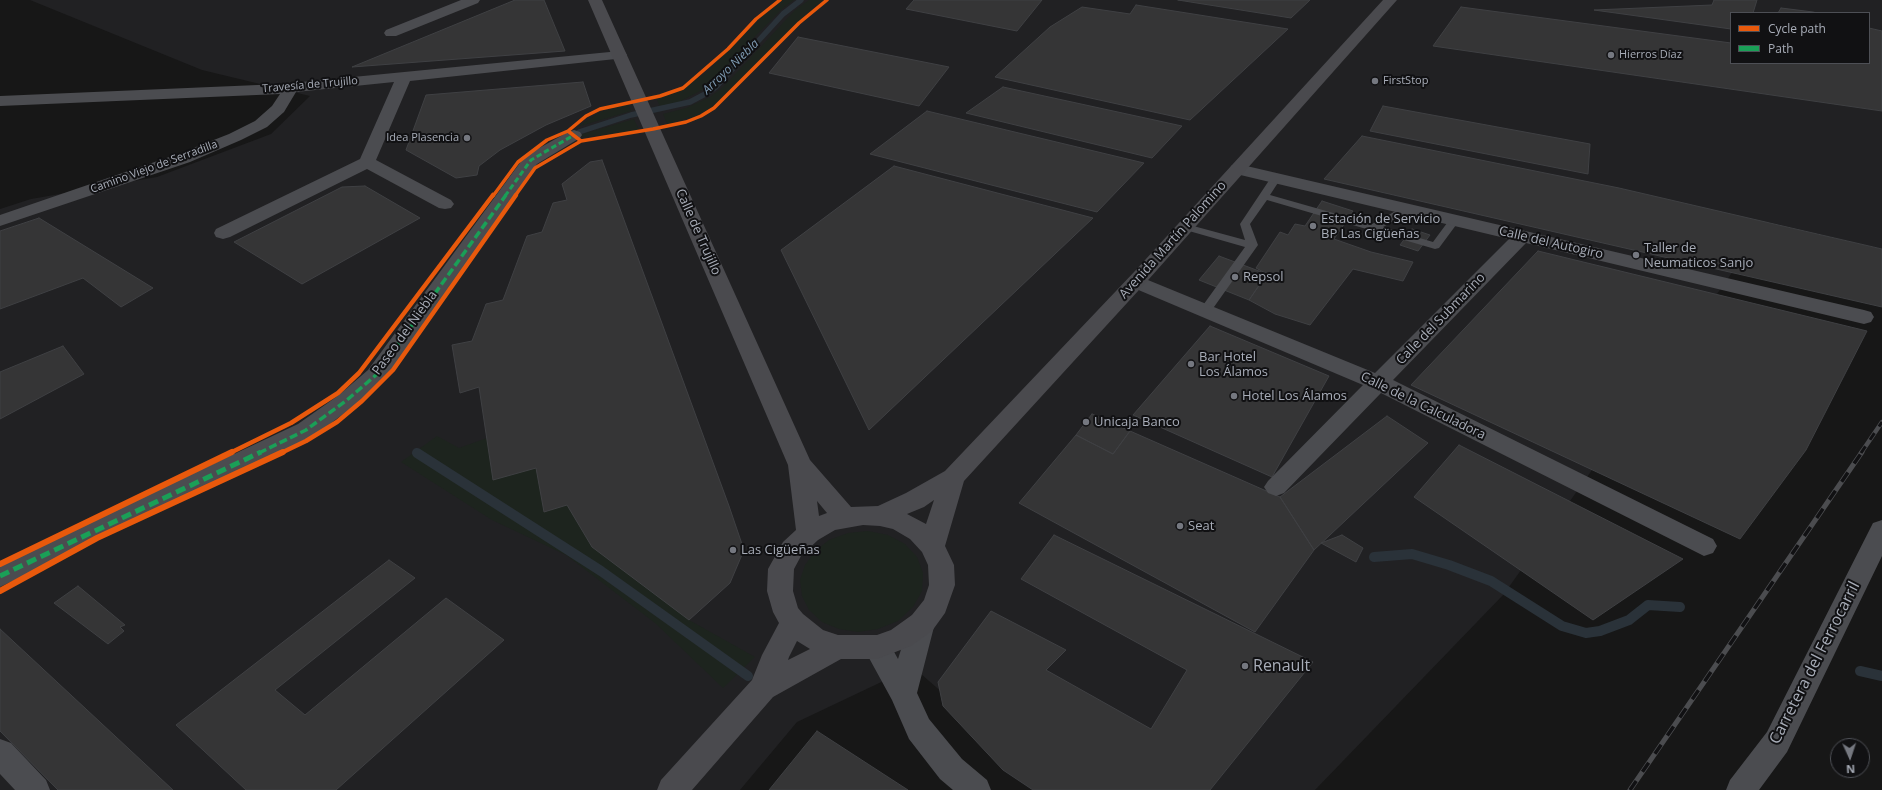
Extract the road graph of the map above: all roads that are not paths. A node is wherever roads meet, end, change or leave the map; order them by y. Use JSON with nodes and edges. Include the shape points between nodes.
{"nodes":[{"id":1,"x":473,"y":0,"type":"edge"},
{"id":2,"x":595,"y":0,"type":"edge"},
{"id":3,"x":1390,"y":0,"type":"edge"},
{"id":4,"x":391,"y":33,"type":"dead end"},
{"id":5,"x":620,"y":55,"type":"junction"},
{"id":6,"x":404,"y":77,"type":"junction"},
{"id":7,"x":291,"y":88,"type":"junction"},
{"id":8,"x":0,"y":101,"type":"edge"},
{"id":9,"x":574,"y":135,"type":"dead end"},
{"id":10,"x":367,"y":162,"type":"junction"},
{"id":11,"x":1238,"y":169,"type":"junction"},
{"id":12,"x":1276,"y":178,"type":"junction"},
{"id":13,"x":1264,"y":196,"type":"junction"},
{"id":14,"x":445,"y":204,"type":"dead end"},
{"id":15,"x":1406,"y":209,"type":"junction"},
{"id":16,"x":0,"y":221,"type":"edge"},
{"id":17,"x":1454,"y":221,"type":"junction"},
{"id":18,"x":1186,"y":227,"type":"junction"},
{"id":19,"x":1375,"y":227,"type":"junction"},
{"id":20,"x":223,"y":233,"type":"dead end"},
{"id":21,"x":1522,"y":236,"type":"junction"},
{"id":22,"x":1252,"y":245,"type":"junction"},
{"id":23,"x":1136,"y":282,"type":"junction"},
{"id":24,"x":1205,"y":311,"type":"junction"},
{"id":25,"x":1864,"y":317,"type":"dead end"},
{"id":26,"x":1380,"y":383,"type":"junction"},
{"id":27,"x":800,"y":465,"type":"junction"},
{"id":28,"x":953,"y":477,"type":"junction"},
{"id":29,"x":1276,"y":487,"type":"dead end"},
{"id":30,"x":880,"y":516,"type":"junction"},
{"id":31,"x":845,"y":517,"type":"junction"},
{"id":32,"x":1882,"y":530,"type":"edge"},
{"id":33,"x":808,"y":533,"type":"junction"},
{"id":34,"x":932,"y":546,"type":"junction"},
{"id":35,"x":1704,"y":546,"type":"dead end"},
{"id":36,"x":0,"y":576,"type":"edge"},
{"id":37,"x":793,"y":622,"type":"junction"},
{"id":38,"x":922,"y":623,"type":"junction"},
{"id":39,"x":838,"y":646,"type":"junction"},
{"id":40,"x":877,"y":647,"type":"junction"},
{"id":41,"x":763,"y":688,"type":"junction"},
{"id":42,"x":903,"y":693,"type":"junction"},
{"id":43,"x":0,"y":753,"type":"edge"},
{"id":44,"x":35,"y":790,"type":"edge"},
{"id":45,"x":672,"y":790,"type":"edge"},
{"id":46,"x":976,"y":790,"type":"edge"},
{"id":47,"x":1741,"y":790,"type":"edge"}],
"edges":[{"from":1,"to":4,"type":"street"},
{"from":2,"to":5,"type":"main road","name":"Calle de Trujillo"},
{"from":3,"to":11,"type":"main road","name":"Avenida Martín Palomino"},
{"from":5,"to":6,"type":"street","name":"Travesía de Trujillo"},
{"from":5,"to":27,"type":"main road","name":"Calle de Trujillo"},
{"from":6,"to":7,"type":"street","name":"Travesía de Trujillo"},
{"from":6,"to":10,"type":"street"},
{"from":7,"to":8,"type":"street","name":"Travesía de Trujillo"},
{"from":7,"to":16,"type":"street","name":"Camino Viejo de Serradilla","via":[[278,109],[261,124],[235,137],[184,158]]},
{"from":9,"to":36,"type":"street","name":"Paseo del Niebla","via":[[531,160],[376,375],[348,400],[306,430]]},
{"from":10,"to":14,"type":"street"},
{"from":10,"to":20,"type":"street"},
{"from":11,"to":12,"type":"street","name":"Calle del Autogiro"},
{"from":11,"to":18,"type":"main road","name":"Avenida Martín Palomino"},
{"from":12,"to":13,"type":"lane"},
{"from":12,"to":15,"type":"street","name":"Calle del Autogiro"},
{"from":13,"to":19,"type":"lane"},
{"from":13,"to":22,"type":"lane","via":[[1245,224]]},
{"from":15,"to":17,"type":"street","name":"Calle del Autogiro"},
{"from":15,"to":19,"type":"lane"},
{"from":17,"to":19,"type":"lane","via":[[1435,246]]},
{"from":17,"to":21,"type":"street","name":"Calle del Autogiro"},
{"from":18,"to":22,"type":"lane"},
{"from":18,"to":23,"type":"main road","name":"Avenida Martín Palomino"},
{"from":21,"to":25,"type":"street","name":"Calle del Autogiro"},
{"from":21,"to":26,"type":"street","name":"Calle del Submarino"},
{"from":22,"to":24,"type":"lane"},
{"from":23,"to":24,"type":"street","name":"Calle de la Calculadora"},
{"from":23,"to":28,"type":"main road","name":"Avenida Martín Palomino"},
{"from":24,"to":26,"type":"street","name":"Calle de la Calculadora"},
{"from":26,"to":29,"type":"street","name":"Calle del Submarino"},
{"from":26,"to":35,"type":"street","name":"Calle de la Calculadora"},
{"from":27,"to":31,"type":"main road"},
{"from":27,"to":33,"type":"main road"},
{"from":28,"to":30,"type":"main road","name":"Avenida Martín Palomino","via":[[915,500]]},
{"from":28,"to":34,"type":"main road","name":"Avenida Martín Palomino"},
{"from":30,"to":31,"type":"main road"},
{"from":30,"to":34,"type":"main road","via":[[901,522],[919,532]]},
{"from":31,"to":33,"type":"main road","via":[[826,523]]},
{"from":32,"to":47,"type":"street","name":"Carretera del Ferrocarril","via":[[1777,742]]},
{"from":33,"to":37,"type":"main road","via":[[792,549],[781,569],[780,591],[786,612]]},
{"from":34,"to":38,"type":"main road","via":[[941,565],[942,585],[936,605]]},
{"from":37,"to":39,"type":"main road","via":[[813,638]]},
{"from":37,"to":41,"type":"main road"},
{"from":38,"to":40,"type":"main road","via":[[901,638]]},
{"from":38,"to":42,"type":"street"},
{"from":39,"to":40,"type":"main road"},
{"from":39,"to":41,"type":"main road"},
{"from":40,"to":42,"type":"street"},
{"from":41,"to":45,"type":"main road"},
{"from":42,"to":46,"type":"street","via":[[919,729],[951,769]]},
{"from":43,"to":44,"type":"street"}]}
